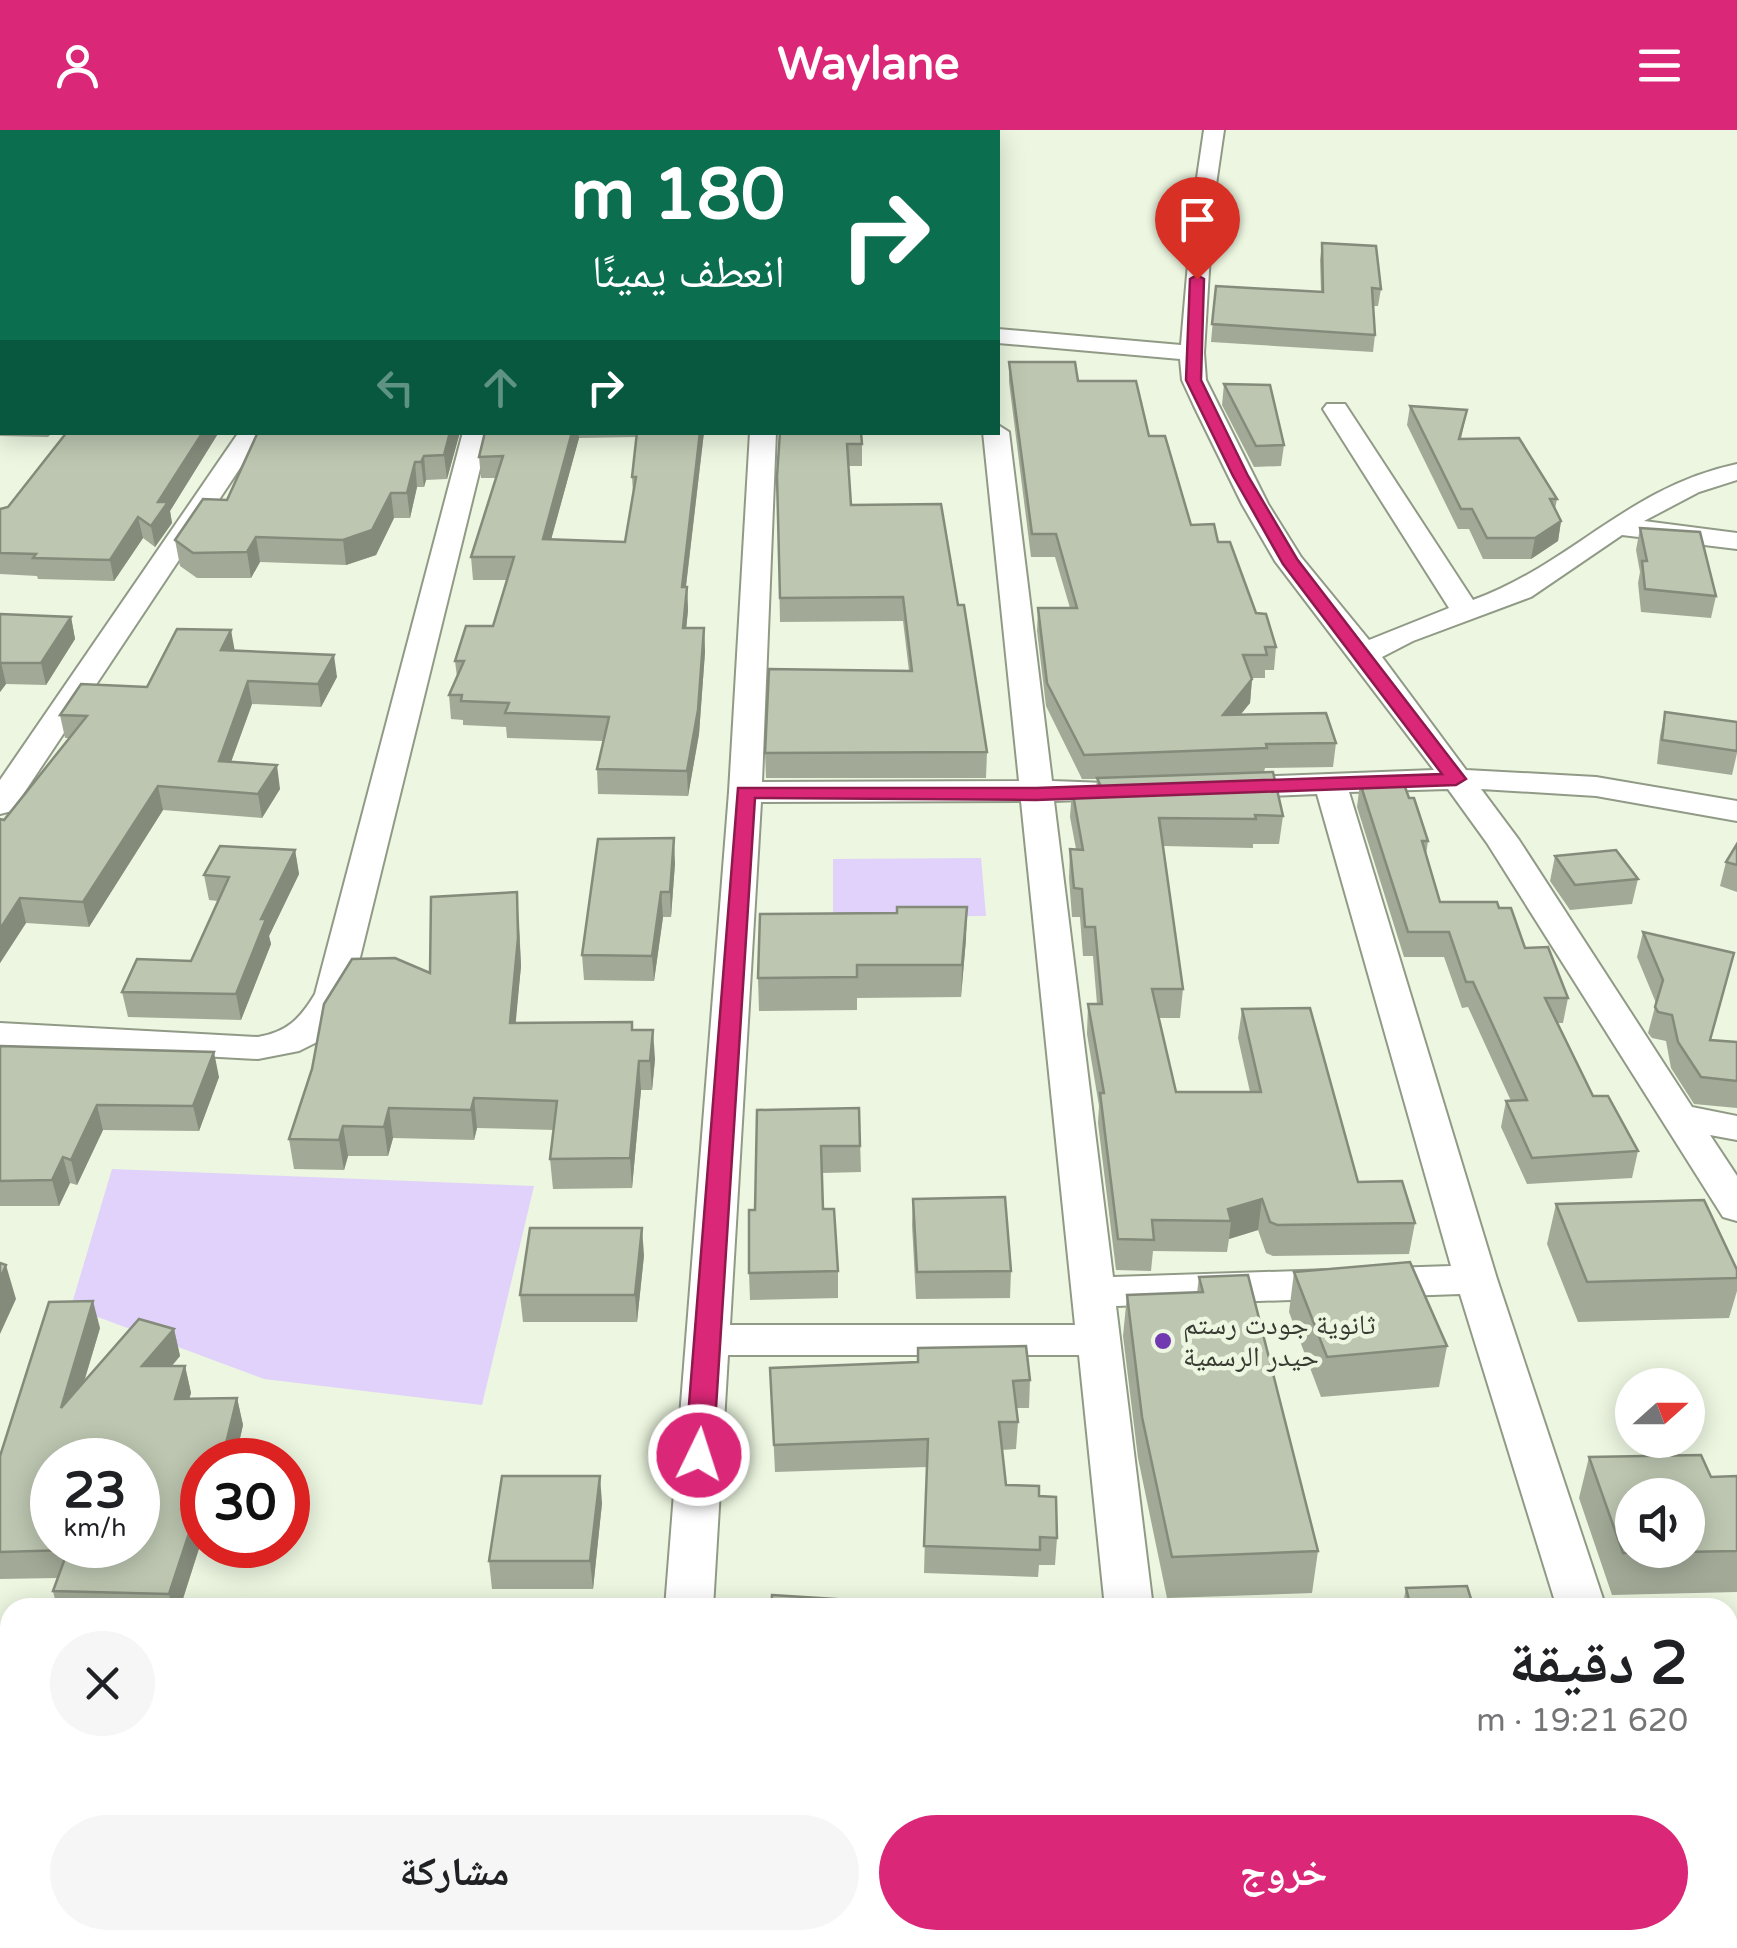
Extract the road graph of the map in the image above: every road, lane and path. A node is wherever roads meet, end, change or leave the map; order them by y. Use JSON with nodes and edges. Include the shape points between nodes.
{"nodes":[{"id":1,"x":1214,"y":130,"type":"edge"},
{"id":2,"x":1000,"y":336,"type":"edge"},
{"id":3,"x":1192,"y":354,"type":"junction"},
{"id":4,"x":1336,"y":409,"type":"dead end"},
{"id":5,"x":250,"y":435,"type":"edge"},
{"id":6,"x":475,"y":435,"type":"edge"},
{"id":7,"x":763,"y":435,"type":"edge"},
{"id":8,"x":996,"y":435,"type":"edge"},
{"id":9,"x":1737,"y":472,"type":"edge"},
{"id":10,"x":1616,"y":526,"type":"junction"},
{"id":11,"x":1737,"y":540,"type":"edge"},
{"id":12,"x":1466,"y":612,"type":"junction"},
{"id":13,"x":1365,"y":655,"type":"junction"},
{"id":14,"x":1456,"y":779,"type":"junction"},
{"id":15,"x":1330,"y":784,"type":"junction"},
{"id":16,"x":1192,"y":789,"type":"edge"},
{"id":17,"x":1153,"y":790,"type":"edge"},
{"id":18,"x":745,"y":792,"type":"junction"},
{"id":19,"x":1036,"y":794,"type":"junction"},
{"id":20,"x":0,"y":804,"type":"edge"},
{"id":21,"x":1737,"y":811,"type":"edge"},
{"id":22,"x":0,"y":1034,"type":"edge"},
{"id":23,"x":1678,"y":1117,"type":"junction"},
{"id":24,"x":1737,"y":1128,"type":"edge"},
{"id":25,"x":1737,"y":1208,"type":"edge"},
{"id":26,"x":1476,"y":1278,"type":"junction"},
{"id":27,"x":1093,"y":1292,"type":"junction"},
{"id":28,"x":706,"y":1340,"type":"junction"},
{"id":29,"x":1097,"y":1340,"type":"junction"},
{"id":30,"x":690,"y":1598,"type":"edge"},
{"id":31,"x":1128,"y":1598,"type":"edge"},
{"id":32,"x":1579,"y":1598,"type":"edge"}],
"edges":[{"from":1,"to":3,"type":"street"},
{"from":2,"to":3,"type":"street"},
{"from":3,"to":13,"type":"street","via":[[1194,380],[1255,504],[1289,561]]},
{"from":4,"to":12,"type":"street"},
{"from":5,"to":20,"type":"street"},
{"from":6,"to":22,"type":"street","via":[[338,976],[317,1022],[290,1044],[258,1048]]},
{"from":7,"to":18,"type":"street"},
{"from":8,"to":19,"type":"street"},
{"from":9,"to":10,"type":"street","via":[[1675,493]]},
{"from":10,"to":11,"type":"street"},
{"from":10,"to":12,"type":"street","via":[[1563,568]]},
{"from":12,"to":13,"type":"street","via":[[1412,628]]},
{"from":13,"to":14,"type":"street"},
{"from":14,"to":15,"type":"street"},
{"from":14,"to":21,"type":"street","via":[[1610,788]]},
{"from":14,"to":23,"type":"street","via":[[1532,885]]},
{"from":15,"to":16,"type":"street"},
{"from":15,"to":26,"type":"street"},
{"from":17,"to":19,"type":"street"},
{"from":18,"to":19,"type":"street"},
{"from":18,"to":28,"type":"street"},
{"from":19,"to":27,"type":"street"},
{"from":23,"to":24,"type":"street"},
{"from":23,"to":25,"type":"street"},
{"from":26,"to":27,"type":"street"},
{"from":26,"to":32,"type":"street"},
{"from":27,"to":29,"type":"street"},
{"from":28,"to":29,"type":"street"},
{"from":28,"to":30,"type":"street"},
{"from":29,"to":31,"type":"street"}]}
